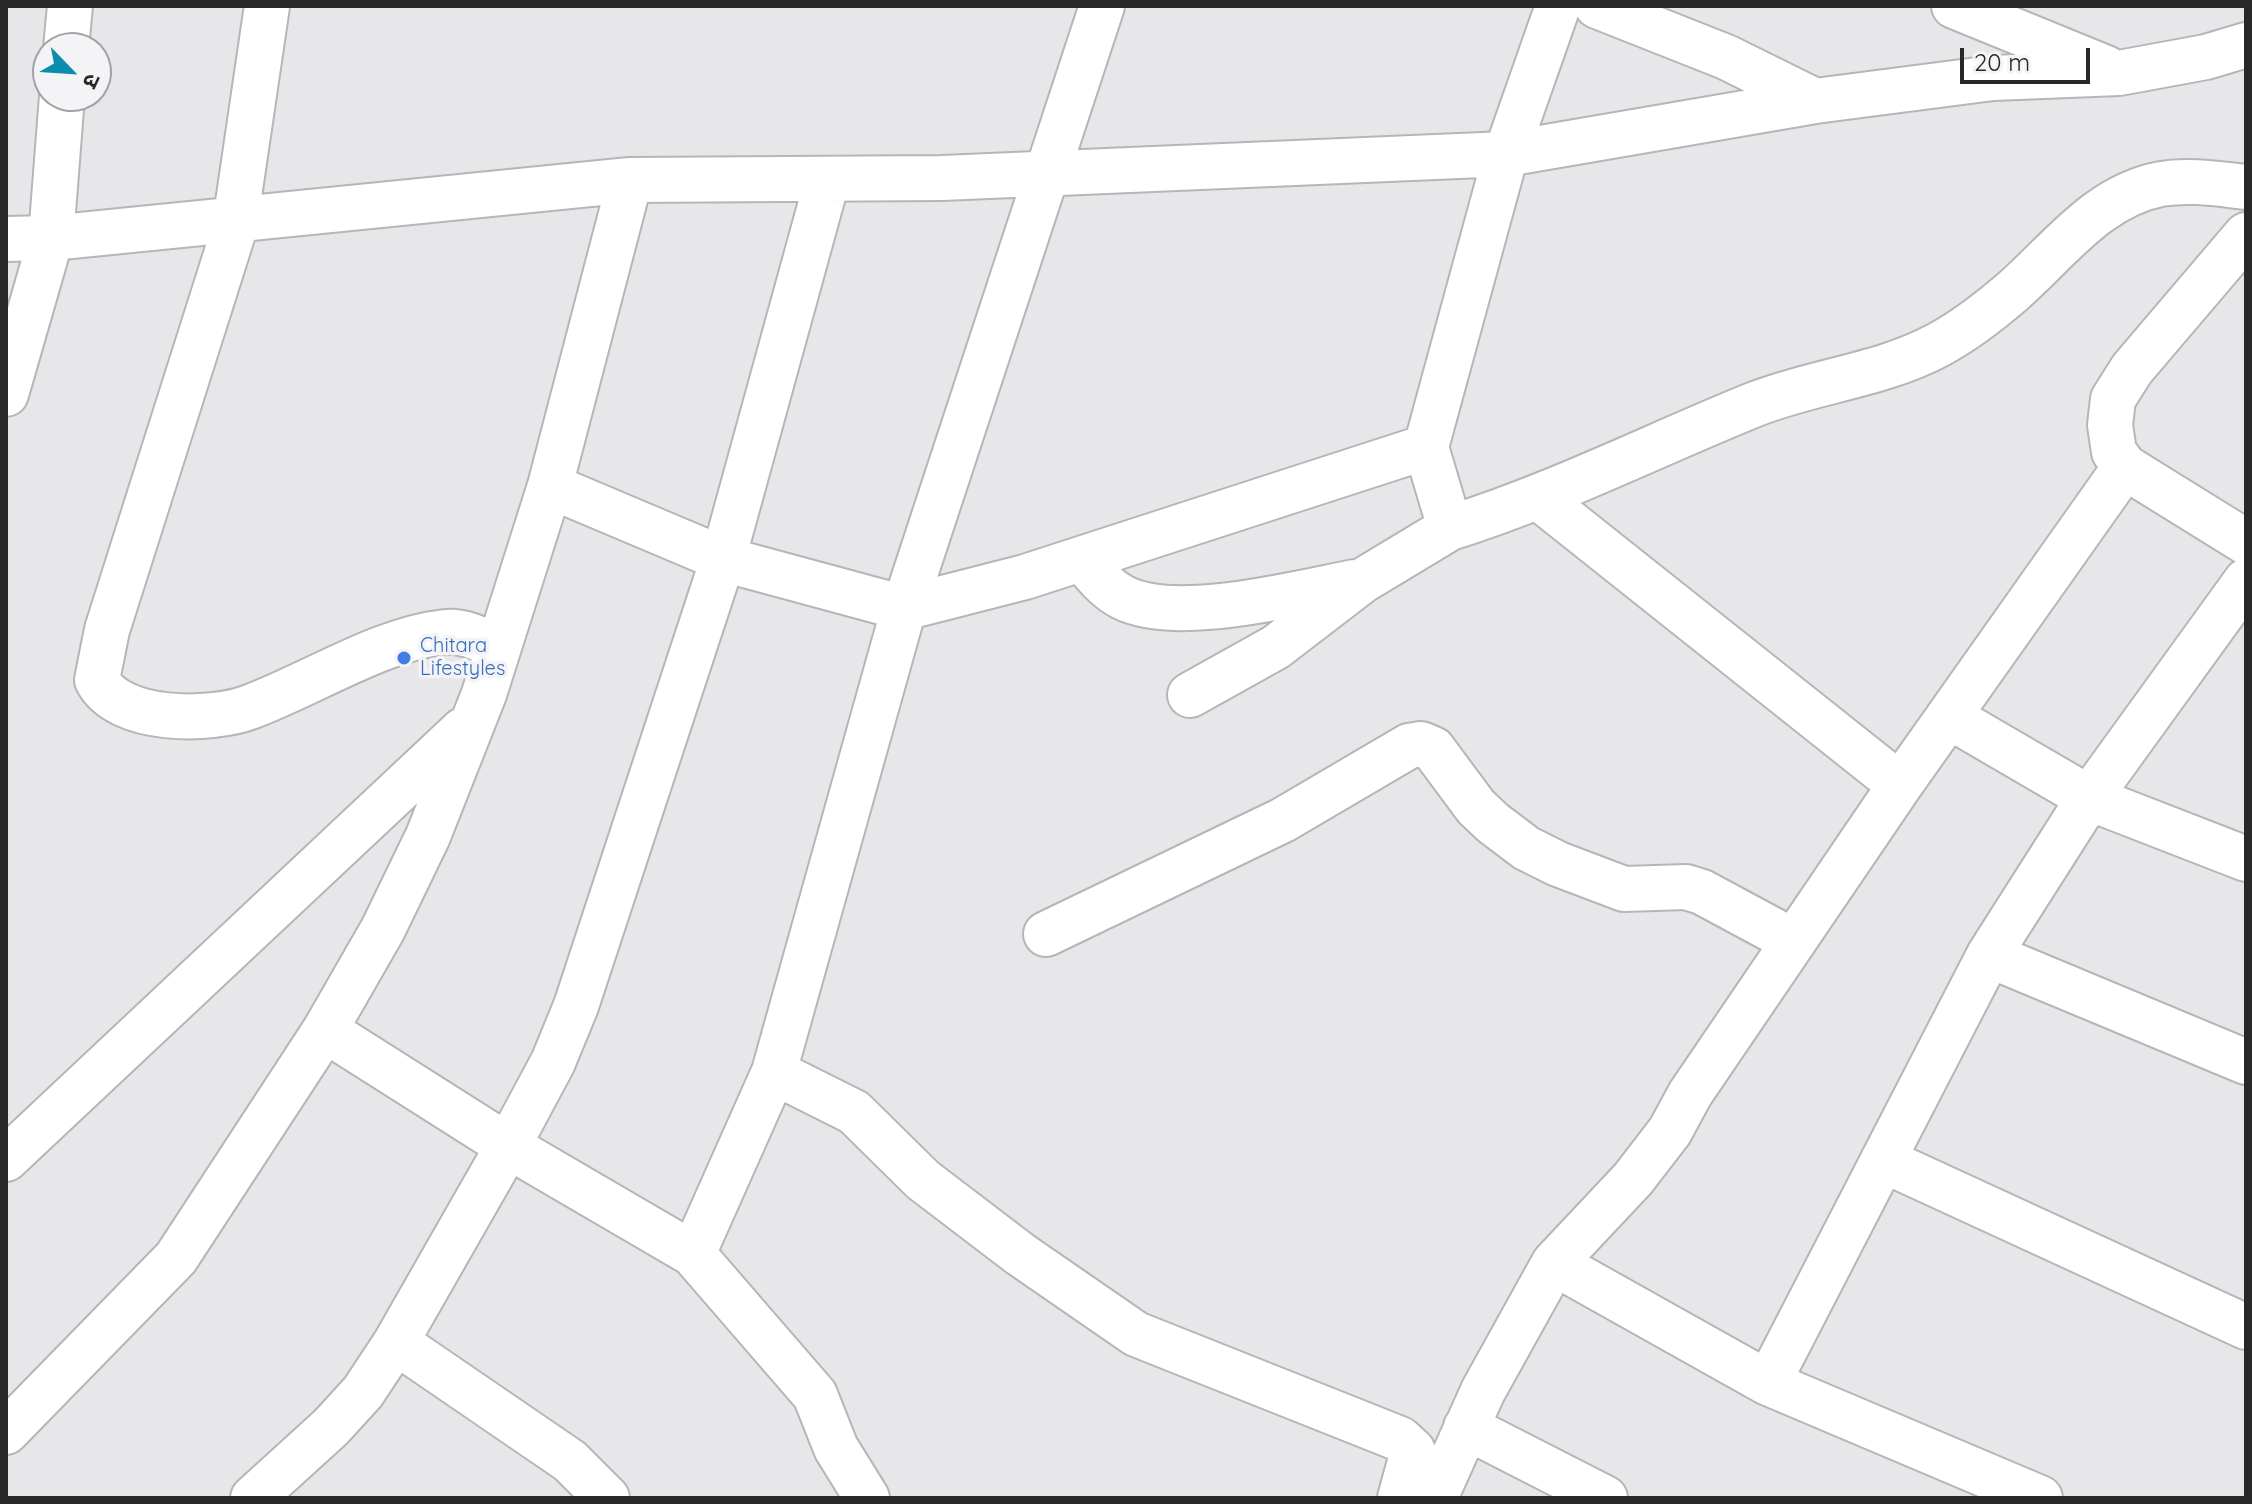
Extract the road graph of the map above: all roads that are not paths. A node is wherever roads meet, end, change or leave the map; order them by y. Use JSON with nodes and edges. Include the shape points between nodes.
{"nodes":[{"id":1,"x":267,"y":6,"type":"edge"},
{"id":2,"x":1102,"y":6,"type":"edge"},
{"id":3,"x":1558,"y":6,"type":"edge"},
{"id":4,"x":1597,"y":6,"type":"edge"},
{"id":5,"x":1954,"y":6,"type":"edge"},
{"id":6,"x":2246,"y":45,"type":"edge"},
{"id":7,"x":2119,"y":73,"type":"junction"},
{"id":8,"x":1815,"y":101,"type":"junction"},
{"id":9,"x":61,"y":112,"type":"edge"},
{"id":10,"x":1506,"y":154,"type":"junction"},
{"id":11,"x":1047,"y":171,"type":"junction"},
{"id":12,"x":630,"y":180,"type":"junction"},
{"id":13,"x":827,"y":181,"type":"junction"},
{"id":14,"x":2246,"y":187,"type":"edge"},
{"id":15,"x":237,"y":219,"type":"junction"},
{"id":16,"x":2246,"y":235,"type":"edge"},
{"id":17,"x":51,"y":238,"type":"junction"},
{"id":18,"x":6,"y":239,"type":"edge"},
{"id":19,"x":6,"y":394,"type":"edge"},
{"id":20,"x":1426,"y":447,"type":"junction"},
{"id":21,"x":2125,"y":467,"type":"junction"},
{"id":22,"x":550,"y":486,"type":"junction"},
{"id":23,"x":1539,"y":498,"type":"junction"},
{"id":24,"x":1450,"y":528,"type":"junction"},
{"id":25,"x":2246,"y":542,"type":"edge"},
{"id":26,"x":723,"y":559,"type":"junction"},
{"id":27,"x":1082,"y":559,"type":"junction"},
{"id":28,"x":1362,"y":581,"type":"junction"},
{"id":29,"x":2246,"y":581,"type":"edge"},
{"id":30,"x":904,"y":608,"type":"junction"},
{"id":31,"x":498,"y":648,"type":"junction"},
{"id":32,"x":1190,"y":695,"type":"dead end"},
{"id":33,"x":1950,"y":717,"type":"junction"},
{"id":34,"x":471,"y":723,"type":"junction"},
{"id":35,"x":1900,"y":785,"type":"junction"},
{"id":36,"x":2089,"y":798,"type":"junction"},
{"id":37,"x":2246,"y":859,"type":"edge"},
{"id":38,"x":1046,"y":934,"type":"dead end"},
{"id":39,"x":1793,"y":941,"type":"junction"},
{"id":40,"x":1989,"y":955,"type":"junction"},
{"id":41,"x":325,"y":1030,"type":"junction"},
{"id":42,"x":2246,"y":1062,"type":"edge"},
{"id":43,"x":774,"y":1072,"type":"junction"},
{"id":44,"x":508,"y":1146,"type":"junction"},
{"id":45,"x":6,"y":1159,"type":"edge"},
{"id":46,"x":1883,"y":1160,"type":"junction"},
{"id":47,"x":693,"y":1254,"type":"junction"},
{"id":48,"x":1554,"y":1263,"type":"junction"},
{"id":49,"x":2246,"y":1327,"type":"edge"},
{"id":50,"x":396,"y":1342,"type":"junction"},
{"id":51,"x":1768,"y":1383,"type":"junction"},
{"id":52,"x":1466,"y":1427,"type":"junction"},
{"id":53,"x":6,"y":1432,"type":"edge"},
{"id":54,"x":253,"y":1498,"type":"edge"},
{"id":55,"x":607,"y":1498,"type":"edge"},
{"id":56,"x":867,"y":1498,"type":"edge"},
{"id":57,"x":1400,"y":1498,"type":"edge"},
{"id":58,"x":1435,"y":1498,"type":"edge"},
{"id":59,"x":1605,"y":1498,"type":"edge"},
{"id":60,"x":2040,"y":1498,"type":"edge"}],
"edges":[{"from":1,"to":15,"type":"street"},
{"from":2,"to":11,"type":"street"},
{"from":3,"to":10,"type":"street"},
{"from":4,"to":8,"type":"street","via":[[1726,57]]},
{"from":5,"to":7,"type":"street"},
{"from":6,"to":7,"type":"street"},
{"from":7,"to":8,"type":"street","via":[[1993,78]]},
{"from":8,"to":10,"type":"street"},
{"from":9,"to":17,"type":"street"},
{"from":10,"to":11,"type":"street"},
{"from":10,"to":20,"type":"street"},
{"from":11,"to":13,"type":"street"},
{"from":11,"to":30,"type":"street"},
{"from":12,"to":13,"type":"street"},
{"from":12,"to":15,"type":"street"},
{"from":12,"to":22,"type":"street"},
{"from":13,"to":26,"type":"street"},
{"from":14,"to":23,"type":"street","via":[[2181,182],[2123,196],[2084,223],[2010,294],[1938,345],[1871,372],[1756,404]]},
{"from":15,"to":17,"type":"street"},
{"from":15,"to":31,"type":"street","via":[[107,630],[97,668],[102,690],[145,713],[199,715],[247,709],[429,634],[450,631]]},
{"from":16,"to":21,"type":"street","via":[[2132,369],[2113,399],[2114,452]]},
{"from":17,"to":18,"type":"street"},
{"from":17,"to":19,"type":"street"},
{"from":20,"to":24,"type":"street"},
{"from":20,"to":27,"type":"street"},
{"from":21,"to":25,"type":"street"},
{"from":21,"to":33,"type":"street"},
{"from":22,"to":26,"type":"street"},
{"from":22,"to":31,"type":"street"},
{"from":23,"to":24,"type":"street"},
{"from":23,"to":35,"type":"street"},
{"from":24,"to":28,"type":"street"},
{"from":26,"to":30,"type":"street"},
{"from":26,"to":44,"type":"street","via":[[576,1006]]},
{"from":27,"to":28,"type":"street","via":[[1107,587],[1149,606],[1220,606]]},
{"from":27,"to":30,"type":"street"},
{"from":28,"to":32,"type":"street","via":[[1276,647]]},
{"from":29,"to":36,"type":"street"},
{"from":30,"to":43,"type":"street"},
{"from":31,"to":34,"type":"street"},
{"from":33,"to":35,"type":"street"},
{"from":33,"to":36,"type":"street"},
{"from":34,"to":41,"type":"street","via":[[428,836]]},
{"from":34,"to":45,"type":"street"},
{"from":35,"to":39,"type":"street"},
{"from":36,"to":37,"type":"street"},
{"from":36,"to":40,"type":"street"},
{"from":38,"to":39,"type":"street","via":[[1283,820],[1409,746],[1421,744],[1433,749],[1476,807],[1526,848],[1616,887],[1686,887],[1702,892]]},
{"from":39,"to":48,"type":"street","via":[[1670,1131]]},
{"from":40,"to":42,"type":"street"},
{"from":40,"to":46,"type":"street"},
{"from":41,"to":44,"type":"street"},
{"from":41,"to":53,"type":"street","via":[[176,1258]]},
{"from":43,"to":47,"type":"street"},
{"from":43,"to":57,"type":"street","via":[[854,1112],[923,1180],[1136,1334],[1400,1439],[1413,1451]]},
{"from":44,"to":47,"type":"street"},
{"from":44,"to":50,"type":"street"},
{"from":46,"to":49,"type":"street"},
{"from":46,"to":51,"type":"street"},
{"from":47,"to":56,"type":"street","via":[[815,1395],[836,1448]]},
{"from":48,"to":51,"type":"street"},
{"from":48,"to":52,"type":"street"},
{"from":50,"to":54,"type":"street","via":[[363,1392],[331,1427]]},
{"from":50,"to":55,"type":"street","via":[[570,1461]]},
{"from":51,"to":60,"type":"street"},
{"from":52,"to":58,"type":"street"},
{"from":52,"to":59,"type":"street"}]}
